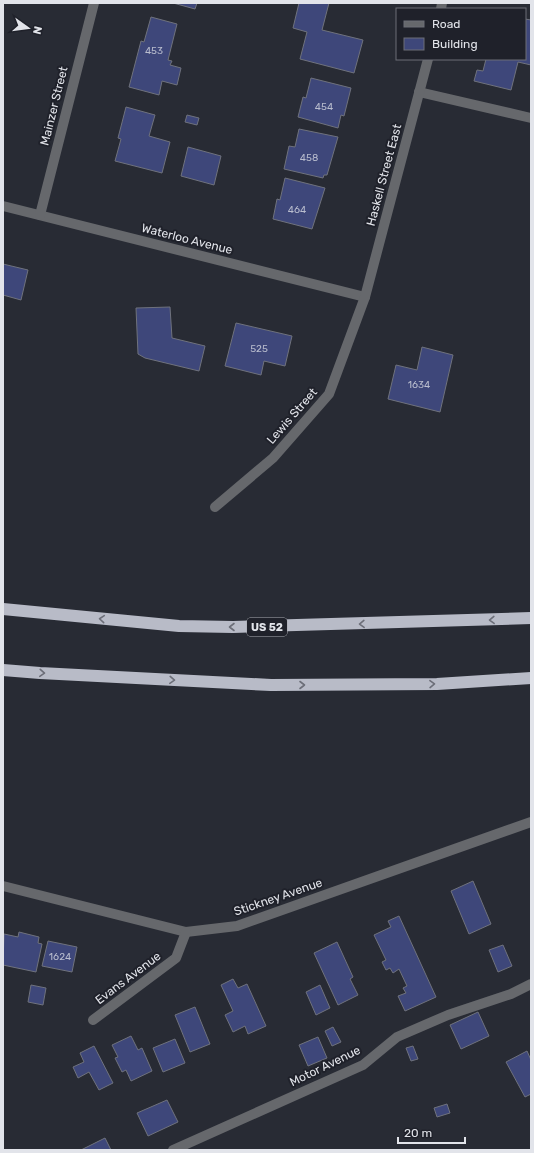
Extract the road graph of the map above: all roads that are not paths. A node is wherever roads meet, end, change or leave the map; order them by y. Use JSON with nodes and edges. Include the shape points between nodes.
{"nodes":[{"id":1,"x":94,"y":3,"type":"edge"},
{"id":2,"x":428,"y":60,"type":"edge"},
{"id":3,"x":419,"y":92,"type":"junction"},
{"id":4,"x":531,"y":118,"type":"edge"},
{"id":5,"x":3,"y":206,"type":"edge"},
{"id":6,"x":40,"y":215,"type":"junction"},
{"id":7,"x":366,"y":297,"type":"junction"},
{"id":8,"x":215,"y":507,"type":"dead end"},
{"id":9,"x":3,"y":609,"type":"edge"},
{"id":10,"x":531,"y":618,"type":"edge"},
{"id":11,"x":3,"y":670,"type":"edge"},
{"id":12,"x":531,"y":678,"type":"edge"},
{"id":13,"x":531,"y":822,"type":"edge"},
{"id":14,"x":3,"y":886,"type":"edge"},
{"id":15,"x":186,"y":932,"type":"junction"},
{"id":16,"x":531,"y":984,"type":"edge"},
{"id":17,"x":93,"y":1020,"type":"dead end"},
{"id":18,"x":173,"y":1150,"type":"edge"}],
"edges":[{"from":1,"to":6,"type":"street","name":"Mainzer Street"},
{"from":2,"to":3,"type":"street","name":"Haskell Street East"},
{"from":3,"to":4,"type":"street"},
{"from":3,"to":7,"type":"street","name":"Haskell Street East"},
{"from":5,"to":6,"type":"street","name":"Waterloo Avenue"},
{"from":6,"to":7,"type":"street","name":"Waterloo Avenue"},
{"from":7,"to":8,"type":"street","name":"Lewis Street","via":[[328,394],[272,458]]},
{"from":10,"to":9,"type":"highway","number":"US 52","one_way":true,"via":[[233,628],[179,626]]},
{"from":11,"to":12,"type":"highway","one_way":true,"via":[[271,685],[437,684]]},
{"from":13,"to":15,"type":"street","name":"Stickney Avenue","via":[[237,926]]},
{"from":14,"to":15,"type":"street","name":"Stickney Avenue"},
{"from":15,"to":17,"type":"street","name":"Evans Avenue","via":[[176,958]]},
{"from":16,"to":18,"type":"street","name":"Motor Avenue","via":[[397,1037],[363,1065]]}]}
